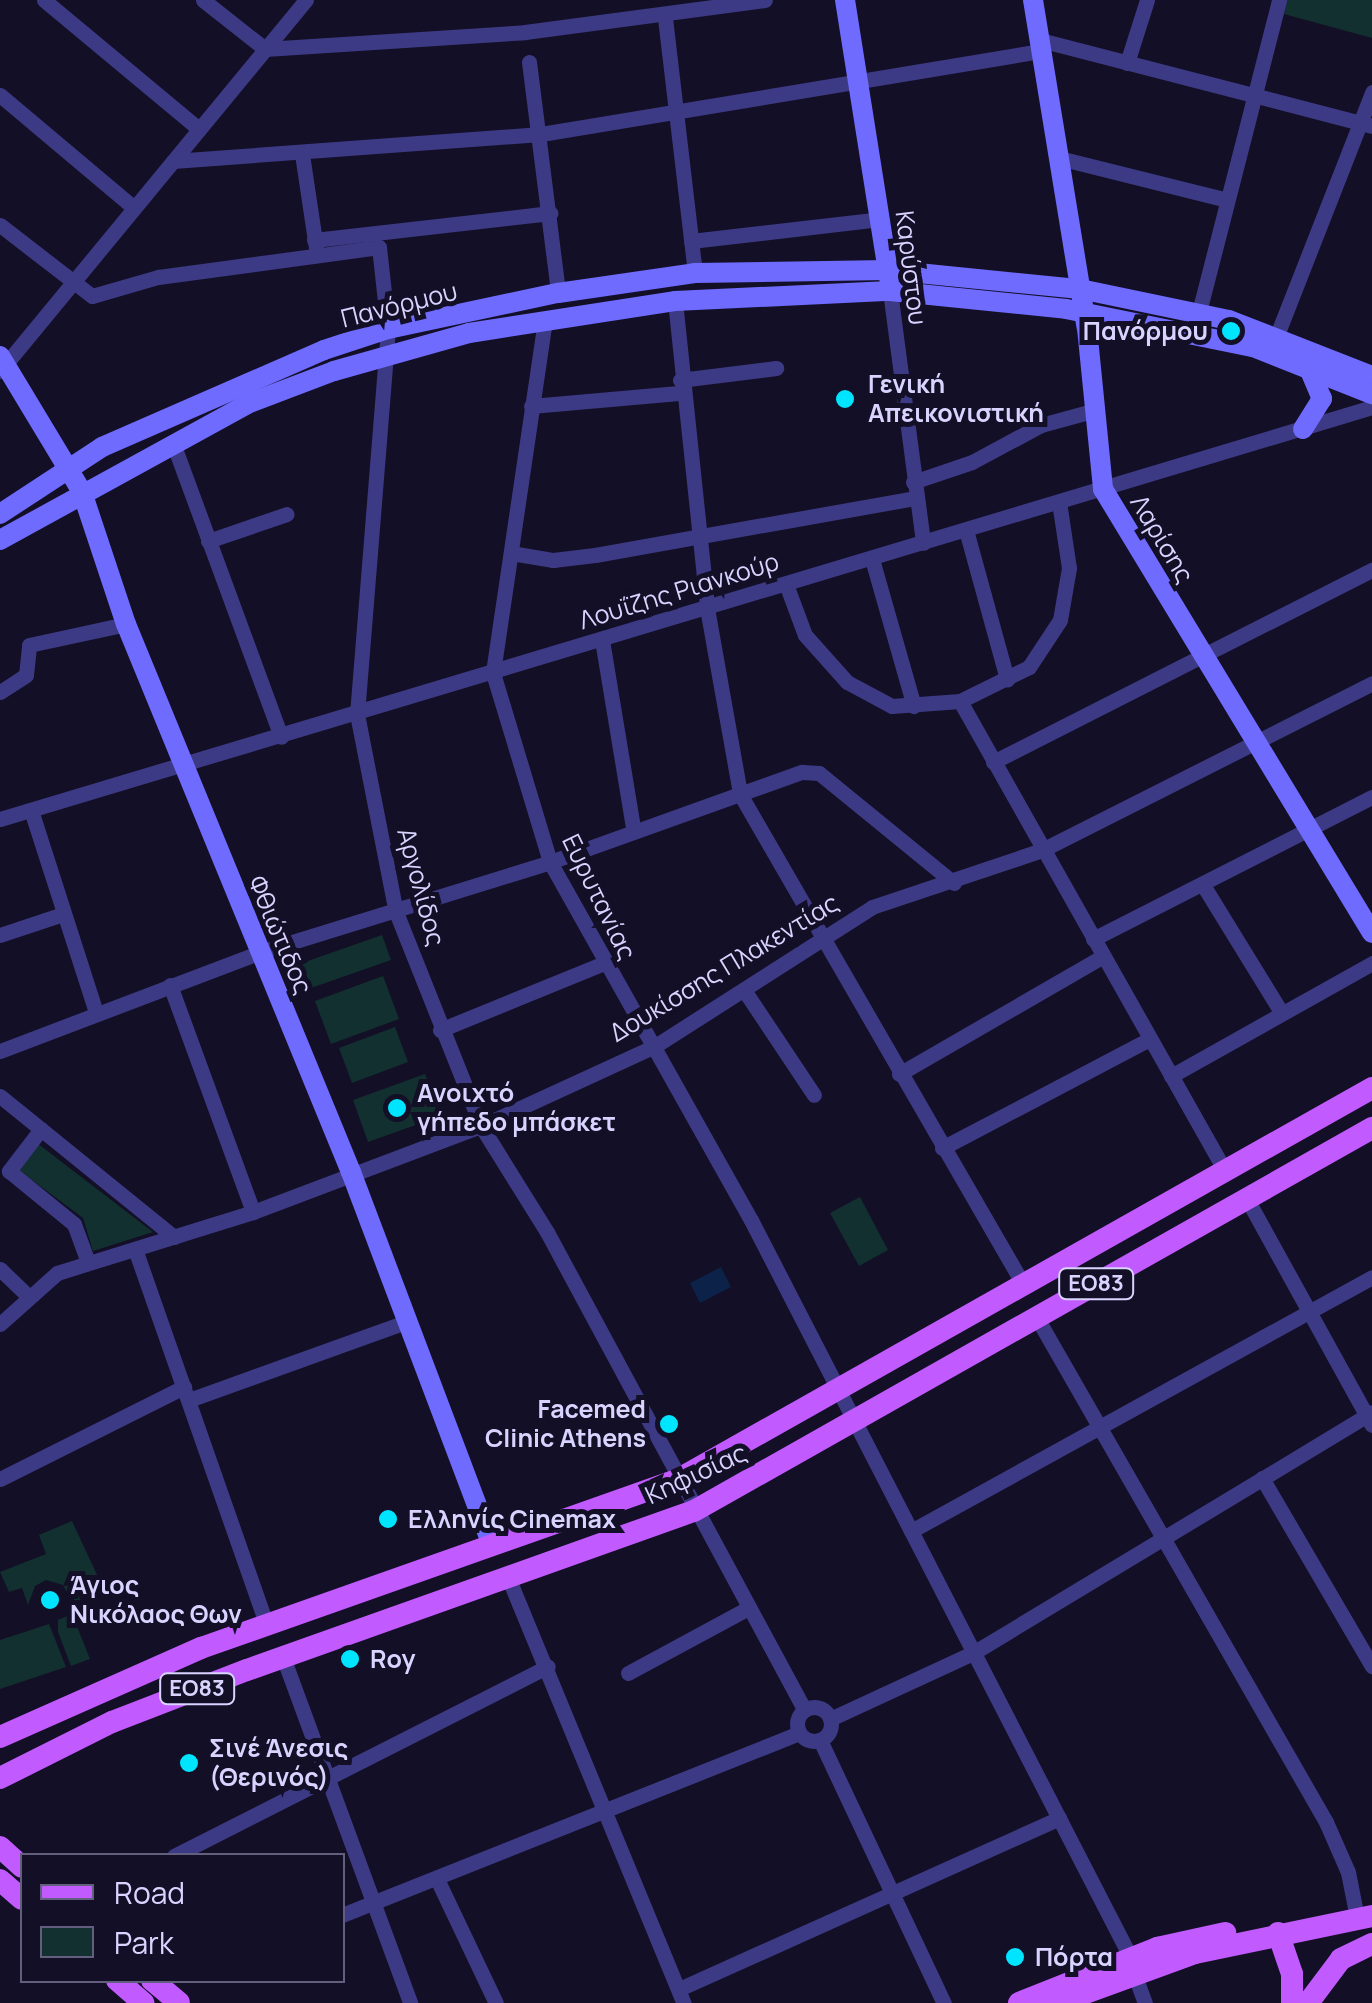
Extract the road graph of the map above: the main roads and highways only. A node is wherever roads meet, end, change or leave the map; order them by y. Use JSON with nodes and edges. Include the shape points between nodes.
{"nodes":[{"id":1,"x":1372,"y":1088,"type":"edge"},
{"id":2,"x":1372,"y":1128,"type":"edge"},
{"id":3,"x":0,"y":1737,"type":"edge"},
{"id":4,"x":0,"y":1778,"type":"edge"},
{"id":5,"x":0,"y":1847,"type":"edge"},
{"id":6,"x":20,"y":1865,"type":"edge"},
{"id":7,"x":0,"y":1880,"type":"edge"},
{"id":8,"x":20,"y":1897,"type":"edge"},
{"id":9,"x":1365,"y":1917,"type":"edge"},
{"id":10,"x":1278,"y":1934,"type":"junction"},
{"id":11,"x":1372,"y":1944,"type":"edge"},
{"id":12,"x":1222,"y":1946,"type":"junction"},
{"id":13,"x":155,"y":1987,"type":"edge"},
{"id":14,"x":1142,"y":1994,"type":"edge"},
{"id":15,"x":179,"y":2003,"type":"edge"},
{"id":16,"x":1019,"y":2003,"type":"edge"},
{"id":17,"x":1058,"y":2003,"type":"edge"},
{"id":18,"x":1088,"y":2003,"type":"edge"},
{"id":19,"x":1292,"y":2003,"type":"edge"},
{"id":20,"x":1308,"y":2003,"type":"edge"}],
"edges":[{"from":1,"to":3,"type":"main road","name":"Κηφισίας","number":"ΕΟ83","via":[[677,1480],[267,1625],[97,1690]]},
{"from":2,"to":4,"type":"main road","name":"Κηφισίας","number":"ΕΟ83","via":[[694,1511],[112,1722]]},
{"from":5,"to":6,"type":"main road"},
{"from":7,"to":8,"type":"main road"},
{"from":9,"to":10,"type":"main road"},
{"from":10,"to":12,"type":"main road"},
{"from":10,"to":19,"type":"main road","via":[[1292,1974]]},
{"from":11,"to":20,"type":"main road","via":[[1341,1959]]},
{"from":12,"to":14,"type":"main road"},
{"from":12,"to":16,"type":"main road","via":[[1130,1958]]},
{"from":12,"to":17,"type":"main road"},
{"from":13,"to":15,"type":"main road"},
{"from":14,"to":18,"type":"main road"}]}
